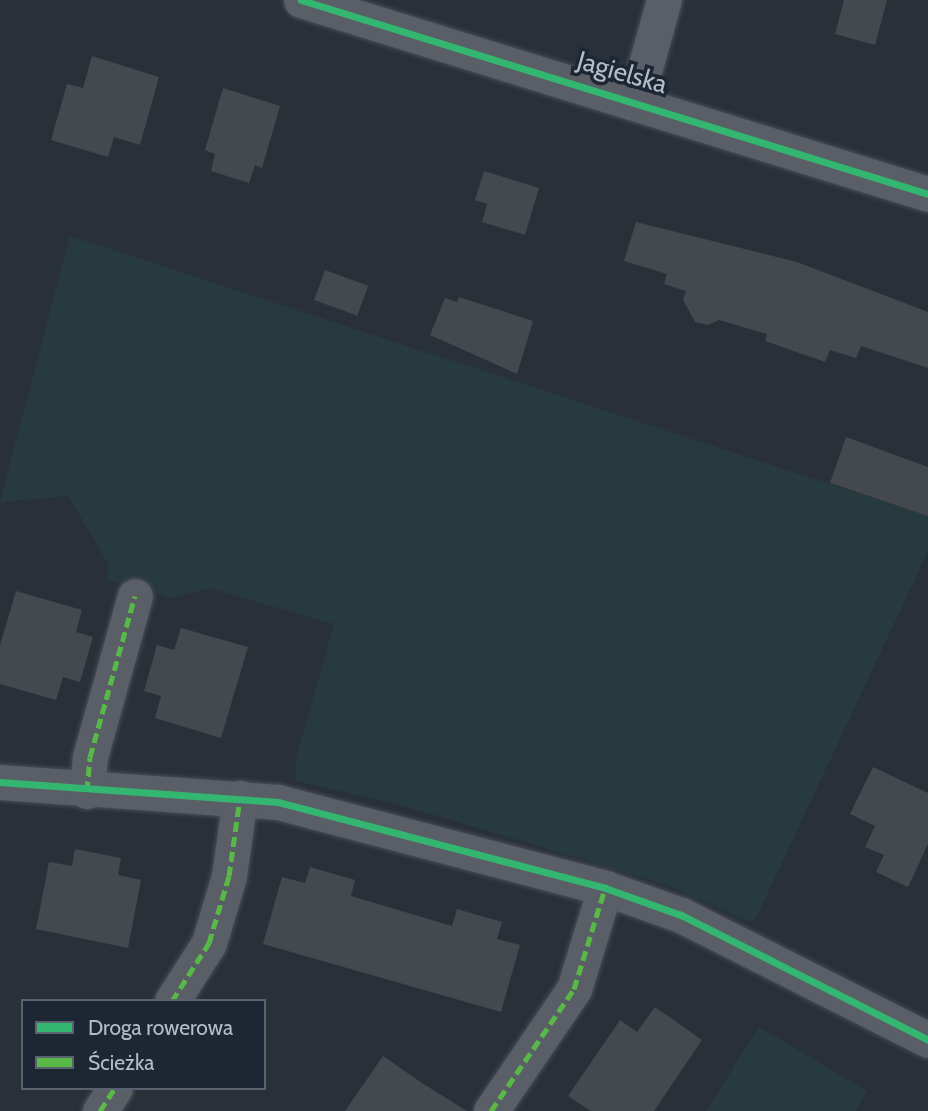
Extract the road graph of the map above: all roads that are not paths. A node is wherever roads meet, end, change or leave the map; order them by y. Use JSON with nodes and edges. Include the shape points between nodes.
{"nodes":[{"id":1,"x":302,"y":0,"type":"edge"},
{"id":2,"x":664,"y":0,"type":"edge"},
{"id":3,"x":636,"y":100,"type":"junction"},
{"id":4,"x":928,"y":194,"type":"edge"},
{"id":5,"x":135,"y":596,"type":"dead end"},
{"id":6,"x":0,"y":782,"type":"edge"},
{"id":7,"x":87,"y":791,"type":"junction"},
{"id":8,"x":240,"y":797,"type":"junction"},
{"id":9,"x":605,"y":888,"type":"junction"},
{"id":10,"x":173,"y":999,"type":"edge"},
{"id":11,"x":928,"y":1041,"type":"edge"},
{"id":12,"x":114,"y":1090,"type":"edge"},
{"id":13,"x":100,"y":1111,"type":"edge"},
{"id":14,"x":491,"y":1111,"type":"edge"}],
"edges":[{"from":1,"to":3,"type":"street","name":"Jagielska"},
{"from":2,"to":3,"type":"street"},
{"from":3,"to":4,"type":"street","name":"Jagielska"},
{"from":5,"to":7,"type":"street","via":[[90,757]]},
{"from":6,"to":7,"type":"street"},
{"from":7,"to":8,"type":"street"},
{"from":8,"to":9,"type":"street","via":[[329,812]]},
{"from":8,"to":10,"type":"street","via":[[229,876],[209,943]]},
{"from":9,"to":11,"type":"street","via":[[681,915]]},
{"from":9,"to":14,"type":"street","via":[[574,989]]},
{"from":12,"to":13,"type":"street"}]}
